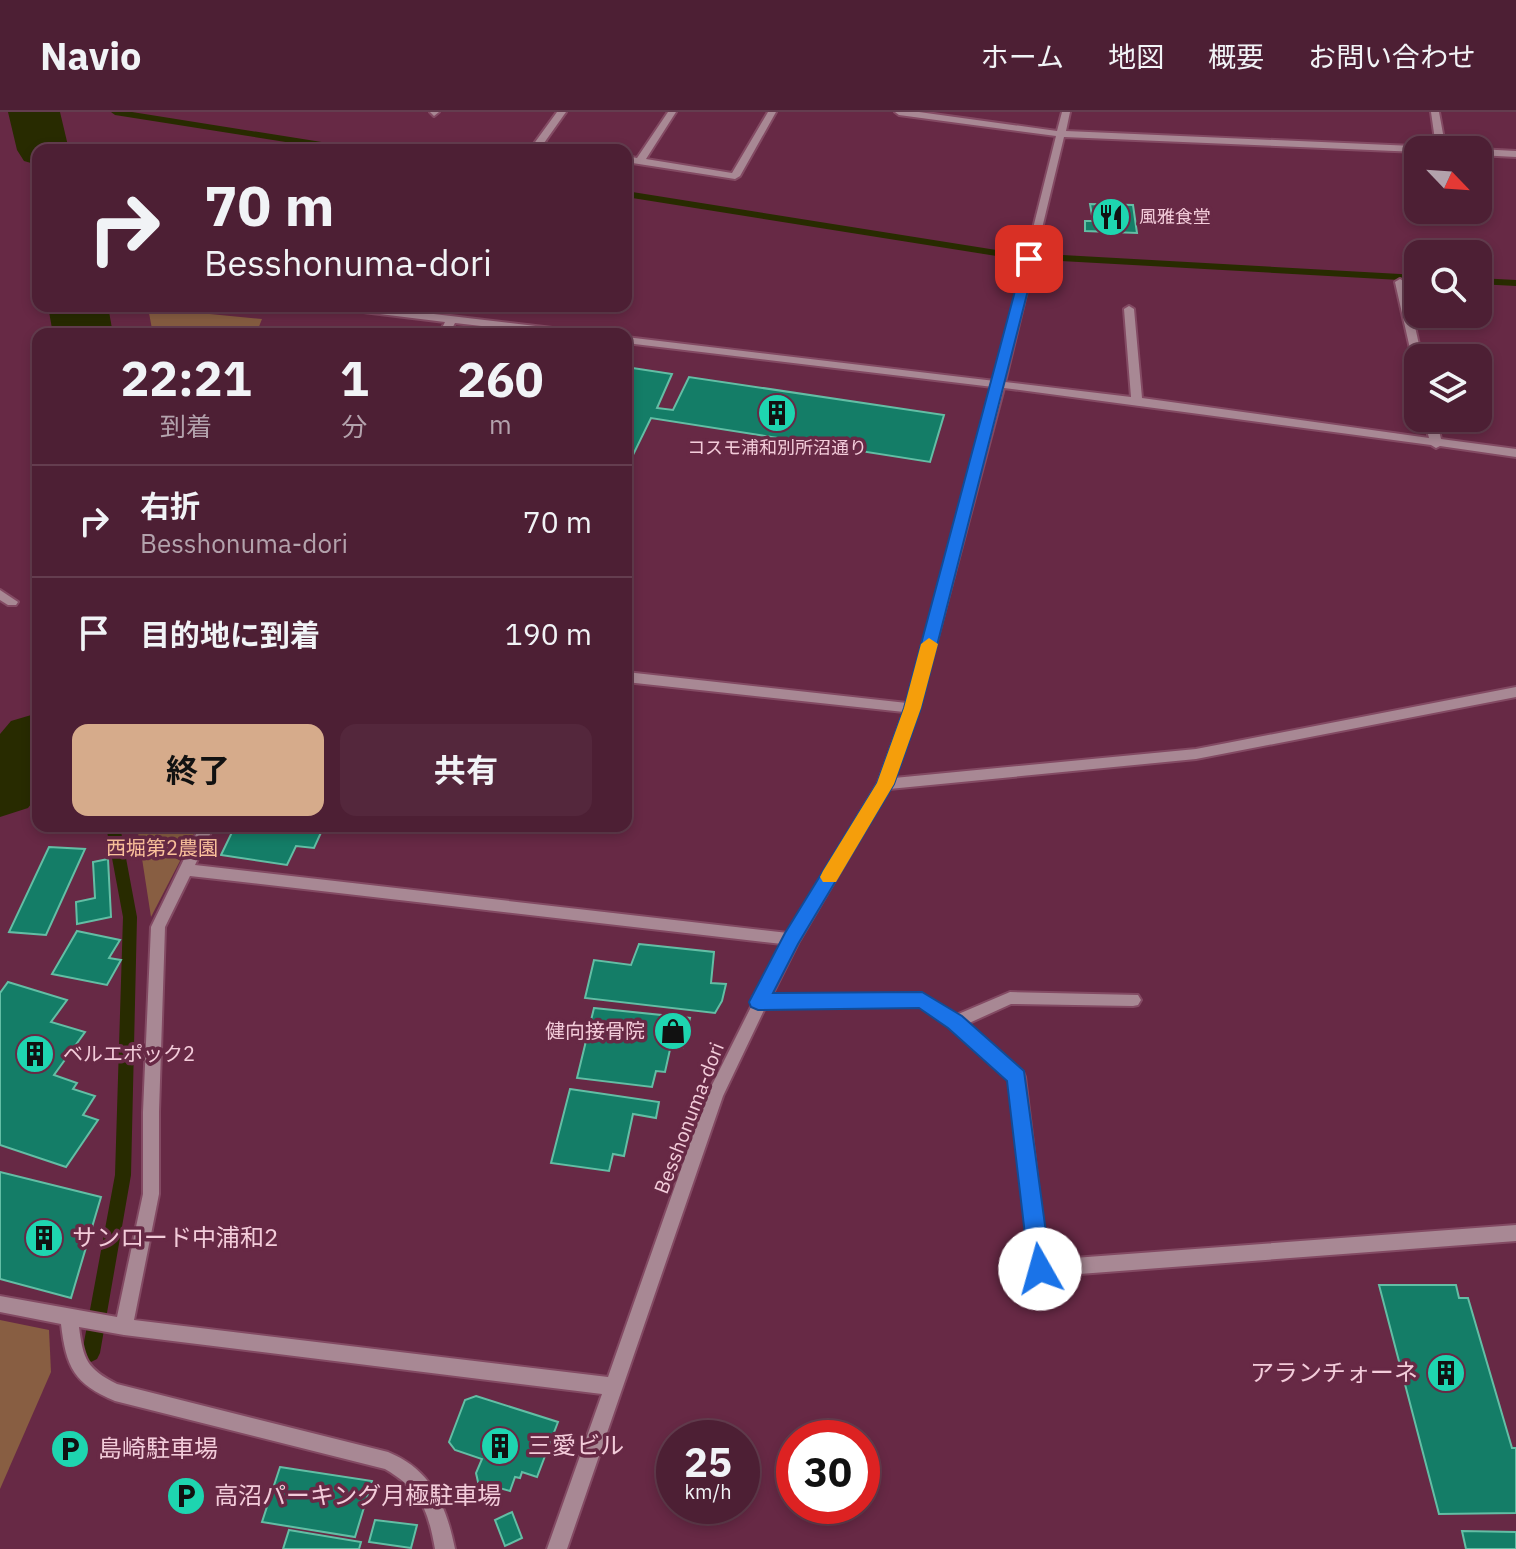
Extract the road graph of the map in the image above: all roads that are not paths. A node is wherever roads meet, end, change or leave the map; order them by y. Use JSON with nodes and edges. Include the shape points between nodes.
{"nodes":[{"id":1,"x":562,"y":112,"type":"edge"},
{"id":2,"x":672,"y":112,"type":"edge"},
{"id":3,"x":772,"y":112,"type":"edge"},
{"id":4,"x":899,"y":112,"type":"edge"},
{"id":5,"x":1066,"y":112,"type":"edge"},
{"id":6,"x":1435,"y":112,"type":"edge"},
{"id":7,"x":1061,"y":134,"type":"junction"},
{"id":8,"x":1438,"y":136,"type":"edge"},
{"id":9,"x":539,"y":144,"type":"edge"},
{"id":10,"x":1404,"y":149,"type":"edge"},
{"id":11,"x":1492,"y":153,"type":"edge"},
{"id":12,"x":1516,"y":154,"type":"edge"},
{"id":13,"x":632,"y":160,"type":"edge"},
{"id":14,"x":640,"y":161,"type":"junction"},
{"id":15,"x":1400,"y":282,"type":"dead end"},
{"id":16,"x":1129,"y":309,"type":"dead end"},
{"id":17,"x":391,"y":312,"type":"edge"},
{"id":18,"x":451,"y":319,"type":"junction"},
{"id":19,"x":447,"y":328,"type":"edge"},
{"id":20,"x":527,"y":328,"type":"edge"},
{"id":21,"x":632,"y":341,"type":"edge"},
{"id":22,"x":1414,"y":344,"type":"edge"},
{"id":23,"x":999,"y":385,"type":"junction"},
{"id":24,"x":1137,"y":401,"type":"junction"},
{"id":25,"x":1433,"y":432,"type":"edge"},
{"id":26,"x":1436,"y":444,"type":"junction"},
{"id":27,"x":1516,"y":453,"type":"edge"},
{"id":28,"x":632,"y":678,"type":"edge"},
{"id":29,"x":1516,"y":692,"type":"edge"},
{"id":30,"x":912,"y":708,"type":"junction"},
{"id":31,"x":885,"y":784,"type":"junction"},
{"id":32,"x":204,"y":832,"type":"edge"},
{"id":33,"x":186,"y":870,"type":"junction"},
{"id":34,"x":792,"y":939,"type":"junction"},
{"id":35,"x":1133,"y":1000,"type":"dead end"},
{"id":36,"x":758,"y":1002,"type":"junction"},
{"id":37,"x":955,"y":1022,"type":"junction"},
{"id":38,"x":1516,"y":1233,"type":"edge"},
{"id":39,"x":0,"y":1304,"type":"edge"},
{"id":40,"x":72,"y":1318,"type":"junction"},
{"id":41,"x":122,"y":1326,"type":"junction"},
{"id":42,"x":614,"y":1387,"type":"junction"},
{"id":43,"x":445,"y":1549,"type":"edge"},
{"id":44,"x":557,"y":1549,"type":"edge"}],
"edges":[{"from":1,"to":9,"type":"street"},
{"from":2,"to":14,"type":"street"},
{"from":3,"to":14,"type":"street","via":[[735,176]]},
{"from":4,"to":7,"type":"street"},
{"from":5,"to":7,"type":"street","name":"Besshonuma-dori"},
{"from":6,"to":8,"type":"street"},
{"from":7,"to":10,"type":"street"},
{"from":7,"to":23,"type":"street","name":"Besshonuma-dori"},
{"from":11,"to":12,"type":"street"},
{"from":13,"to":14,"type":"street"},
{"from":15,"to":22,"type":"street"},
{"from":16,"to":24,"type":"street"},
{"from":17,"to":18,"type":"street"},
{"from":18,"to":19,"type":"street"},
{"from":18,"to":20,"type":"street"},
{"from":21,"to":23,"type":"street"},
{"from":23,"to":24,"type":"street"},
{"from":23,"to":30,"type":"street","name":"Besshonuma-dori"},
{"from":24,"to":26,"type":"street"},
{"from":25,"to":26,"type":"street"},
{"from":26,"to":27,"type":"street"},
{"from":28,"to":30,"type":"street"},
{"from":29,"to":31,"type":"street","via":[[1196,754]]},
{"from":30,"to":31,"type":"street","name":"Besshonuma-dori"},
{"from":31,"to":34,"type":"street","name":"Besshonuma-dori"},
{"from":32,"to":33,"type":"street"},
{"from":33,"to":34,"type":"street"},
{"from":33,"to":41,"type":"street","via":[[158,927],[151,1194]]},
{"from":34,"to":36,"type":"street","name":"Besshonuma-dori"},
{"from":35,"to":37,"type":"street","via":[[1010,998]]},
{"from":36,"to":37,"type":"street","via":[[922,1000]]},
{"from":36,"to":42,"type":"street","name":"Besshonuma-dori","via":[[715,1095]]},
{"from":37,"to":38,"type":"street","via":[[1017,1077],[1040,1269]]},
{"from":39,"to":40,"type":"street"},
{"from":40,"to":41,"type":"street"},
{"from":40,"to":43,"type":"street","via":[[74,1358],[90,1381],[115,1392],[388,1461],[414,1474],[438,1510]]},
{"from":41,"to":42,"type":"street"},
{"from":42,"to":44,"type":"street","name":"Besshonuma-dori"}]}
